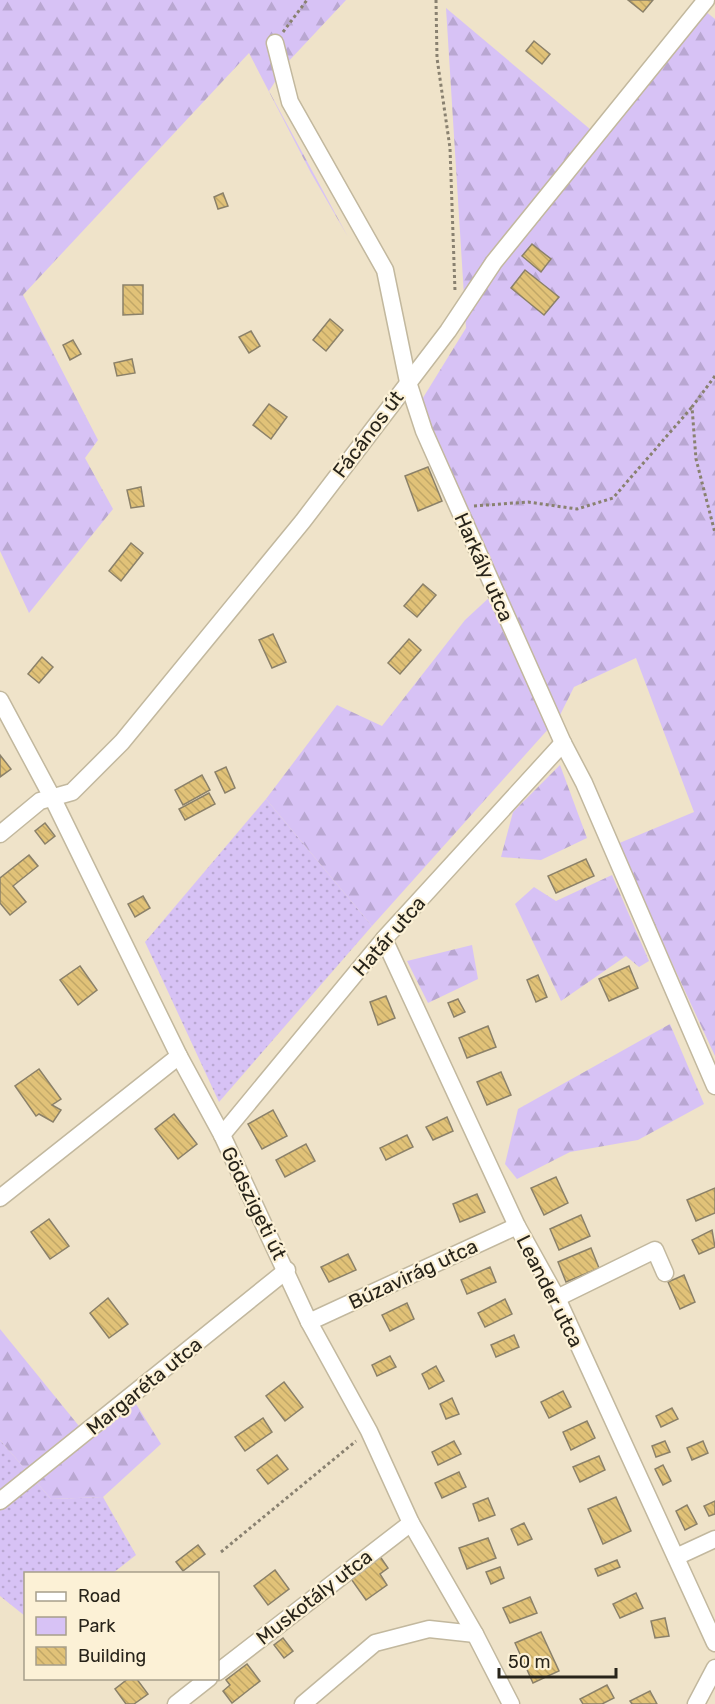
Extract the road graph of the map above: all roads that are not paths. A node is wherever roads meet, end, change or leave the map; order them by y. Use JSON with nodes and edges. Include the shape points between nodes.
{"nodes":[{"id":1,"x":706,"y":0,"type":"edge"},
{"id":2,"x":275,"y":43,"type":"road end"},
{"id":3,"x":408,"y":382,"type":"junction"},
{"id":4,"x":0,"y":700,"type":"edge"},
{"id":5,"x":563,"y":743,"type":"junction"},
{"id":6,"x":53,"y":799,"type":"junction"},
{"id":7,"x":0,"y":834,"type":"edge"},
{"id":8,"x":384,"y":939,"type":"junction"},
{"id":9,"x":179,"y":1056,"type":"junction"},
{"id":10,"x":715,"y":1086,"type":"edge"},
{"id":11,"x":222,"y":1135,"type":"junction"},
{"id":12,"x":0,"y":1198,"type":"edge"},
{"id":13,"x":517,"y":1227,"type":"junction"},
{"id":14,"x":287,"y":1270,"type":"junction"},
{"id":15,"x":665,"y":1273,"type":"dead end"},
{"id":16,"x":557,"y":1299,"type":"junction"},
{"id":17,"x":309,"y":1322,"type":"junction"},
{"id":18,"x":0,"y":1501,"type":"edge"},
{"id":19,"x":411,"y":1523,"type":"junction"},
{"id":20,"x":715,"y":1539,"type":"edge"},
{"id":21,"x":675,"y":1557,"type":"junction"},
{"id":22,"x":475,"y":1634,"type":"junction"},
{"id":23,"x":715,"y":1643,"type":"edge"},
{"id":24,"x":715,"y":1668,"type":"edge"},
{"id":25,"x":219,"y":1671,"type":"edge"},
{"id":26,"x":206,"y":1680,"type":"edge"},
{"id":27,"x":176,"y":1704,"type":"edge"},
{"id":28,"x":303,"y":1704,"type":"edge"},
{"id":29,"x":511,"y":1704,"type":"edge"},
{"id":30,"x":696,"y":1704,"type":"edge"}],
"edges":[{"from":1,"to":3,"type":"street","name":"Fácános út","via":[[494,262]]},
{"from":2,"to":3,"type":"street","name":"Harkály utca","via":[[290,102],[384,270]]},
{"from":3,"to":5,"type":"street","name":"Harkály utca","via":[[424,431]]},
{"from":3,"to":6,"type":"street","name":"Fácános út","via":[[303,521],[122,742],[72,792]]},
{"from":4,"to":6,"type":"street","name":"Gödszigeti út"},
{"from":5,"to":8,"type":"street","name":"Határ utca"},
{"from":5,"to":10,"type":"street","name":"Harkály utca"},
{"from":6,"to":7,"type":"street","name":"Fácános út","via":[[40,801]]},
{"from":6,"to":9,"type":"street","name":"Gödszigeti út"},
{"from":8,"to":11,"type":"street","name":"Határ utca"},
{"from":8,"to":13,"type":"street","name":"Leander utca"},
{"from":9,"to":11,"type":"street","name":"Gödszigeti út"},
{"from":9,"to":12,"type":"street"},
{"from":11,"to":14,"type":"street","name":"Gödszigeti út"},
{"from":13,"to":16,"type":"street","name":"Leander utca"},
{"from":13,"to":17,"type":"street","name":"Búzavirág utca"},
{"from":14,"to":17,"type":"street","name":"Gödszigeti út"},
{"from":14,"to":18,"type":"street","name":"Margaréta utca"},
{"from":15,"to":16,"type":"street","via":[[655,1250]]},
{"from":16,"to":21,"type":"street","name":"Leander utca"},
{"from":17,"to":19,"type":"street","name":"Gödszigeti út","via":[[369,1431]]},
{"from":19,"to":22,"type":"street","name":"Gödszigeti út"},
{"from":19,"to":25,"type":"street","name":"Muskotály utca"},
{"from":20,"to":21,"type":"street"},
{"from":21,"to":23,"type":"street","name":"Leander utca"},
{"from":22,"to":28,"type":"street","via":[[429,1629],[375,1643]]},
{"from":22,"to":29,"type":"street","name":"Gödszigeti út"},
{"from":24,"to":30,"type":"street"},
{"from":26,"to":27,"type":"street"}]}
